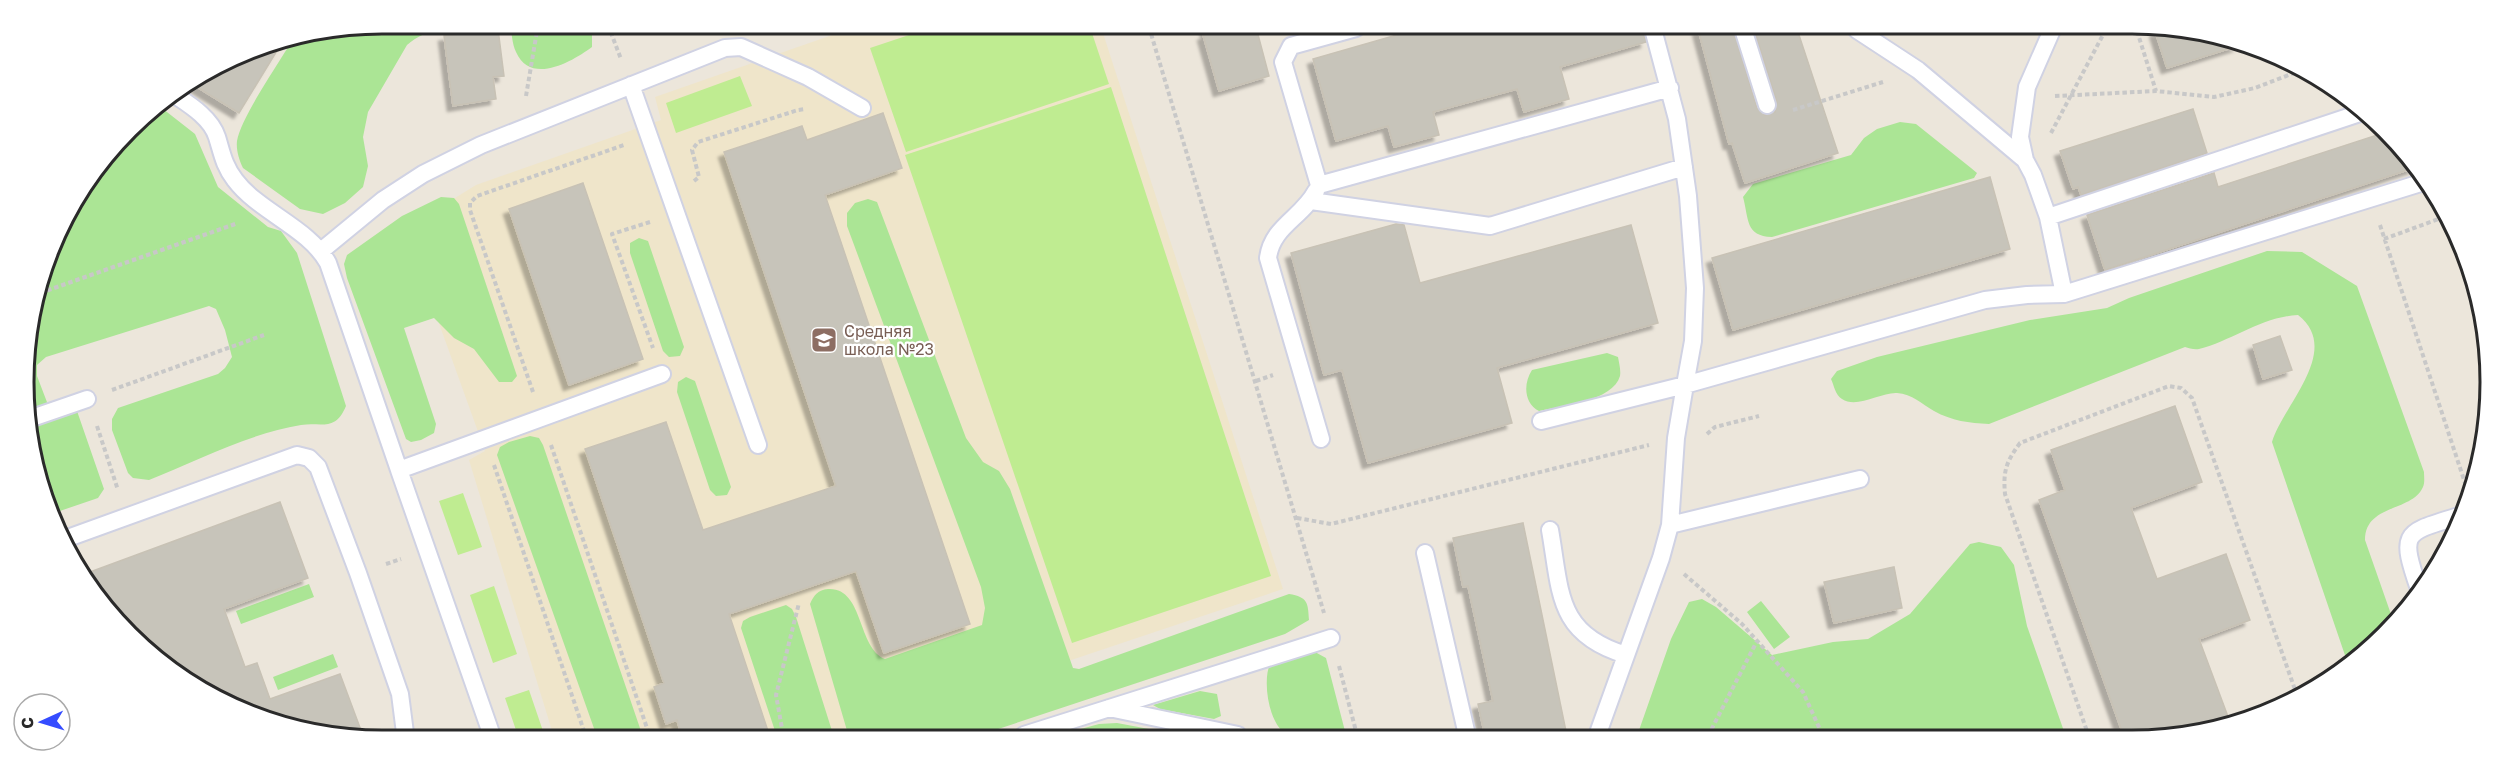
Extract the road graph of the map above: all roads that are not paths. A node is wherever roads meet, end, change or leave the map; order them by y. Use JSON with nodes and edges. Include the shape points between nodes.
{"nodes":[{"id":1,"x":1334,"y":34,"type":"edge"},
{"id":2,"x":1654,"y":34,"type":"edge"},
{"id":3,"x":1745,"y":34,"type":"edge"},
{"id":4,"x":1863,"y":34,"type":"edge"},
{"id":5,"x":2050,"y":34,"type":"edge"},
{"id":6,"x":631,"y":85,"type":"junction"},
{"id":7,"x":1670,"y":88,"type":"junction"},
{"id":8,"x":180,"y":99,"type":"edge"},
{"id":9,"x":1767,"y":105,"type":"road end"},
{"id":10,"x":858,"y":106,"type":"road end"},
{"id":11,"x":2354,"y":115,"type":"edge"},
{"id":12,"x":1684,"y":167,"type":"junction"},
{"id":13,"x":2029,"y":167,"type":"junction"},
{"id":14,"x":2418,"y":184,"type":"edge"},
{"id":15,"x":1319,"y":185,"type":"junction"},
{"id":16,"x":1311,"y":201,"type":"junction"},
{"id":17,"x":2048,"y":217,"type":"junction"},
{"id":18,"x":321,"y":251,"type":"junction"},
{"id":19,"x":2064,"y":294,"type":"junction"},
{"id":20,"x":662,"y":374,"type":"road end"},
{"id":21,"x":1685,"y":385,"type":"junction"},
{"id":22,"x":87,"y":399,"type":"road end"},
{"id":23,"x":36,"y":417,"type":"edge"},
{"id":24,"x":1541,"y":421,"type":"dead end"},
{"id":25,"x":1321,"y":439,"type":"dead end"},
{"id":26,"x":758,"y":445,"type":"dead end"},
{"id":27,"x":399,"y":470,"type":"junction"},
{"id":28,"x":1860,"y":479,"type":"dead end"},
{"id":29,"x":2452,"y":518,"type":"edge"},
{"id":30,"x":1670,"y":525,"type":"junction"},
{"id":31,"x":1550,"y":530,"type":"dead end"},
{"id":32,"x":71,"y":537,"type":"edge"},
{"id":33,"x":1425,"y":553,"type":"dead end"},
{"id":34,"x":2416,"y":582,"type":"edge"},
{"id":35,"x":1331,"y":638,"type":"dead end"},
{"id":36,"x":1626,"y":655,"type":"junction"},
{"id":37,"x":1106,"y":708,"type":"junction"},
{"id":38,"x":405,"y":730,"type":"edge"},
{"id":39,"x":490,"y":730,"type":"edge"},
{"id":40,"x":1038,"y":730,"type":"edge"},
{"id":41,"x":1214,"y":730,"type":"edge"},
{"id":42,"x":1466,"y":730,"type":"edge"},
{"id":43,"x":1599,"y":730,"type":"edge"}],
"edges":[{"from":1,"to":15,"type":"lane","via":[[1291,46],[1283,62]]},
{"from":2,"to":7,"type":"lane"},
{"from":3,"to":9,"type":"lane"},
{"from":4,"to":13,"type":"lane","via":[[1918,70]]},
{"from":5,"to":13,"type":"lane","via":[[2024,97],[2020,137]]},
{"from":6,"to":10,"type":"lane","via":[[725,48],[741,46]]},
{"from":6,"to":18,"type":"lane","via":[[481,145],[423,174],[383,200]]},
{"from":6,"to":26,"type":"lane"},
{"from":7,"to":12,"type":"lane"},
{"from":7,"to":15,"type":"lane"},
{"from":8,"to":18,"type":"lane","via":[[207,120],[236,181]]},
{"from":11,"to":17,"type":"lane"},
{"from":12,"to":16,"type":"lane","via":[[1490,225]]},
{"from":12,"to":21,"type":"lane","via":[[1695,288],[1693,341]]},
{"from":13,"to":17,"type":"lane"},
{"from":14,"to":19,"type":"lane"},
{"from":15,"to":16,"type":"lane"},
{"from":16,"to":25,"type":"lane","via":[[1277,233],[1268,258]]},
{"from":17,"to":19,"type":"lane"},
{"from":18,"to":27,"type":"lane"},
{"from":19,"to":21,"type":"lane","via":[[1985,300]]},
{"from":20,"to":27,"type":"lane"},
{"from":21,"to":24,"type":"lane"},
{"from":21,"to":30,"type":"lane","via":[[1676,438]]},
{"from":22,"to":23,"type":"lane"},
{"from":27,"to":39,"type":"lane"},
{"from":28,"to":30,"type":"lane"},
{"from":29,"to":34,"type":"lane","via":[[2416,529],[2409,540],[2407,554]]},
{"from":30,"to":36,"type":"lane"},
{"from":31,"to":36,"type":"lane","via":[[1566,611],[1578,630],[1604,648]]},
{"from":32,"to":38,"type":"lane","via":[[297,455],[309,458],[318,467],[358,573],[400,694]]},
{"from":33,"to":42,"type":"lane"},
{"from":35,"to":37,"type":"lane"},
{"from":36,"to":43,"type":"lane"},
{"from":37,"to":40,"type":"lane"},
{"from":37,"to":41,"type":"lane"}]}
